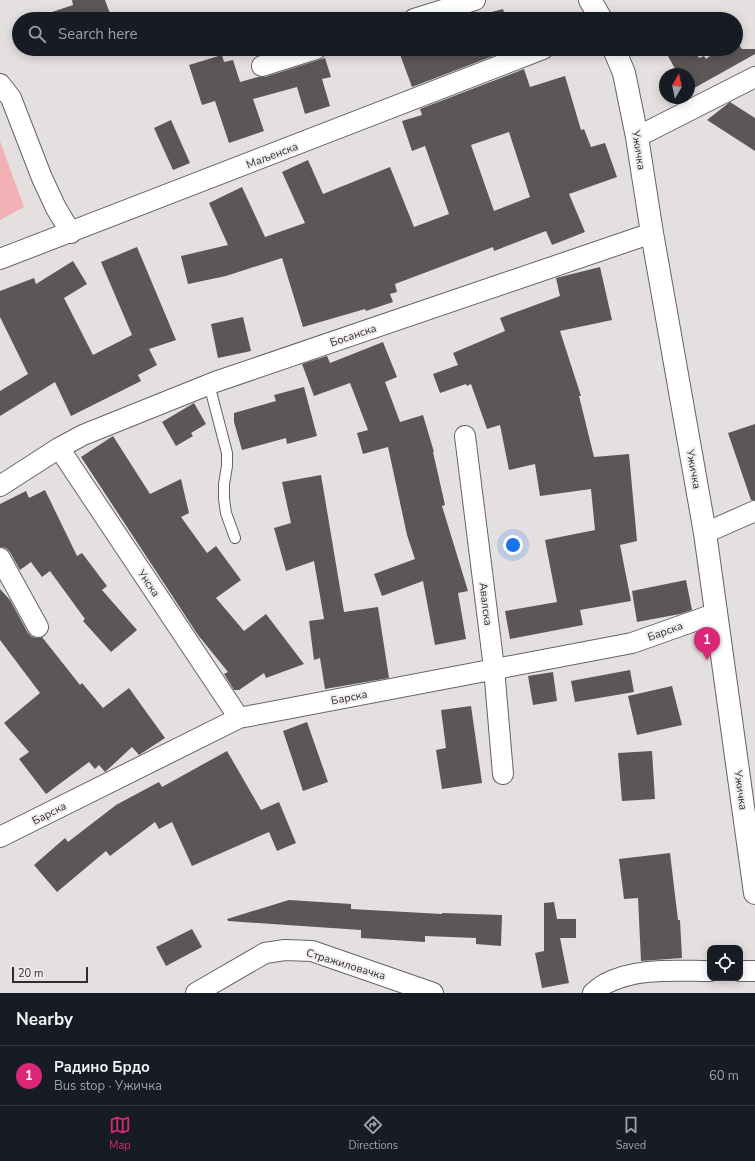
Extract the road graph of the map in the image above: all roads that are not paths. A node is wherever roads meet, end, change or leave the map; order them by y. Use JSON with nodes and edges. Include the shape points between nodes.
{"nodes":[{"id":1,"x":475,"y":0,"type":"edge"},
{"id":2,"x":590,"y":0,"type":"edge"},
{"id":3,"x":436,"y":12,"type":"edge"},
{"id":4,"x":597,"y":12,"type":"edge"},
{"id":5,"x":294,"y":56,"type":"edge"},
{"id":6,"x":525,"y":56,"type":"edge"},
{"id":7,"x":617,"y":56,"type":"edge"},
{"id":8,"x":262,"y":66,"type":"dead end"},
{"id":9,"x":755,"y":77,"type":"edge"},
{"id":10,"x":0,"y":84,"type":"edge"},
{"id":11,"x":637,"y":137,"type":"junction"},
{"id":12,"x":71,"y":233,"type":"junction"},
{"id":13,"x":652,"y":233,"type":"junction"},
{"id":14,"x":0,"y":259,"type":"edge"},
{"id":15,"x":209,"y":384,"type":"junction"},
{"id":16,"x":465,"y":436,"type":"dead end"},
{"id":17,"x":59,"y":448,"type":"junction"},
{"id":18,"x":0,"y":486,"type":"edge"},
{"id":19,"x":755,"y":511,"type":"edge"},
{"id":20,"x":705,"y":533,"type":"junction"},
{"id":21,"x":235,"y":538,"type":"dead end"},
{"id":22,"x":0,"y":558,"type":"edge"},
{"id":23,"x":717,"y":613,"type":"junction"},
{"id":24,"x":38,"y":627,"type":"dead end"},
{"id":25,"x":494,"y":668,"type":"junction"},
{"id":26,"x":239,"y":718,"type":"junction"},
{"id":27,"x":503,"y":774,"type":"dead end"},
{"id":28,"x":0,"y":838,"type":"edge"},
{"id":29,"x":755,"y":893,"type":"edge"},
{"id":30,"x":707,"y":971,"type":"edge"},
{"id":31,"x":743,"y":971,"type":"edge"},
{"id":32,"x":755,"y":972,"type":"edge"},
{"id":33,"x":196,"y":993,"type":"edge"},
{"id":34,"x":433,"y":993,"type":"edge"},
{"id":35,"x":593,"y":993,"type":"edge"}],
"edges":[{"from":1,"to":3,"type":"street"},
{"from":2,"to":4,"type":"main road"},
{"from":5,"to":8,"type":"street"},
{"from":6,"to":12,"type":"street","name":"Маљенска"},
{"from":7,"to":11,"type":"main road","name":"Ужичка","via":[[624,73]]},
{"from":9,"to":11,"type":"street"},
{"from":10,"to":12,"type":"street","via":[[11,98],[42,178]]},
{"from":11,"to":13,"type":"main road","name":"Ужичка"},
{"from":12,"to":14,"type":"street","name":"Маљенска"},
{"from":13,"to":15,"type":"street","name":"Босанска"},
{"from":13,"to":20,"type":"main road","name":"Ужичка"},
{"from":15,"to":17,"type":"street","name":"Босанска","via":[[83,435]]},
{"from":15,"to":21,"type":"lane","via":[[227,453],[224,499]]},
{"from":16,"to":25,"type":"street","name":"Авалска"},
{"from":17,"to":18,"type":"street","name":"Босанска"},
{"from":17,"to":26,"type":"street","name":"Унска"},
{"from":19,"to":20,"type":"street"},
{"from":20,"to":23,"type":"main road","name":"Ужичка"},
{"from":22,"to":24,"type":"street"},
{"from":23,"to":25,"type":"street","name":"Барска","via":[[632,643]]},
{"from":23,"to":29,"type":"main road","name":"Ужичка"},
{"from":25,"to":26,"type":"street","name":"Барска"},
{"from":25,"to":27,"type":"street","name":"Авалска"},
{"from":26,"to":28,"type":"street","name":"Барска"},
{"from":30,"to":35,"type":"street","via":[[652,971],[606,984]]},
{"from":31,"to":32,"type":"street"},
{"from":33,"to":34,"type":"street","name":"Стражиловачка","via":[[265,953],[285,950],[312,951]]}]}
